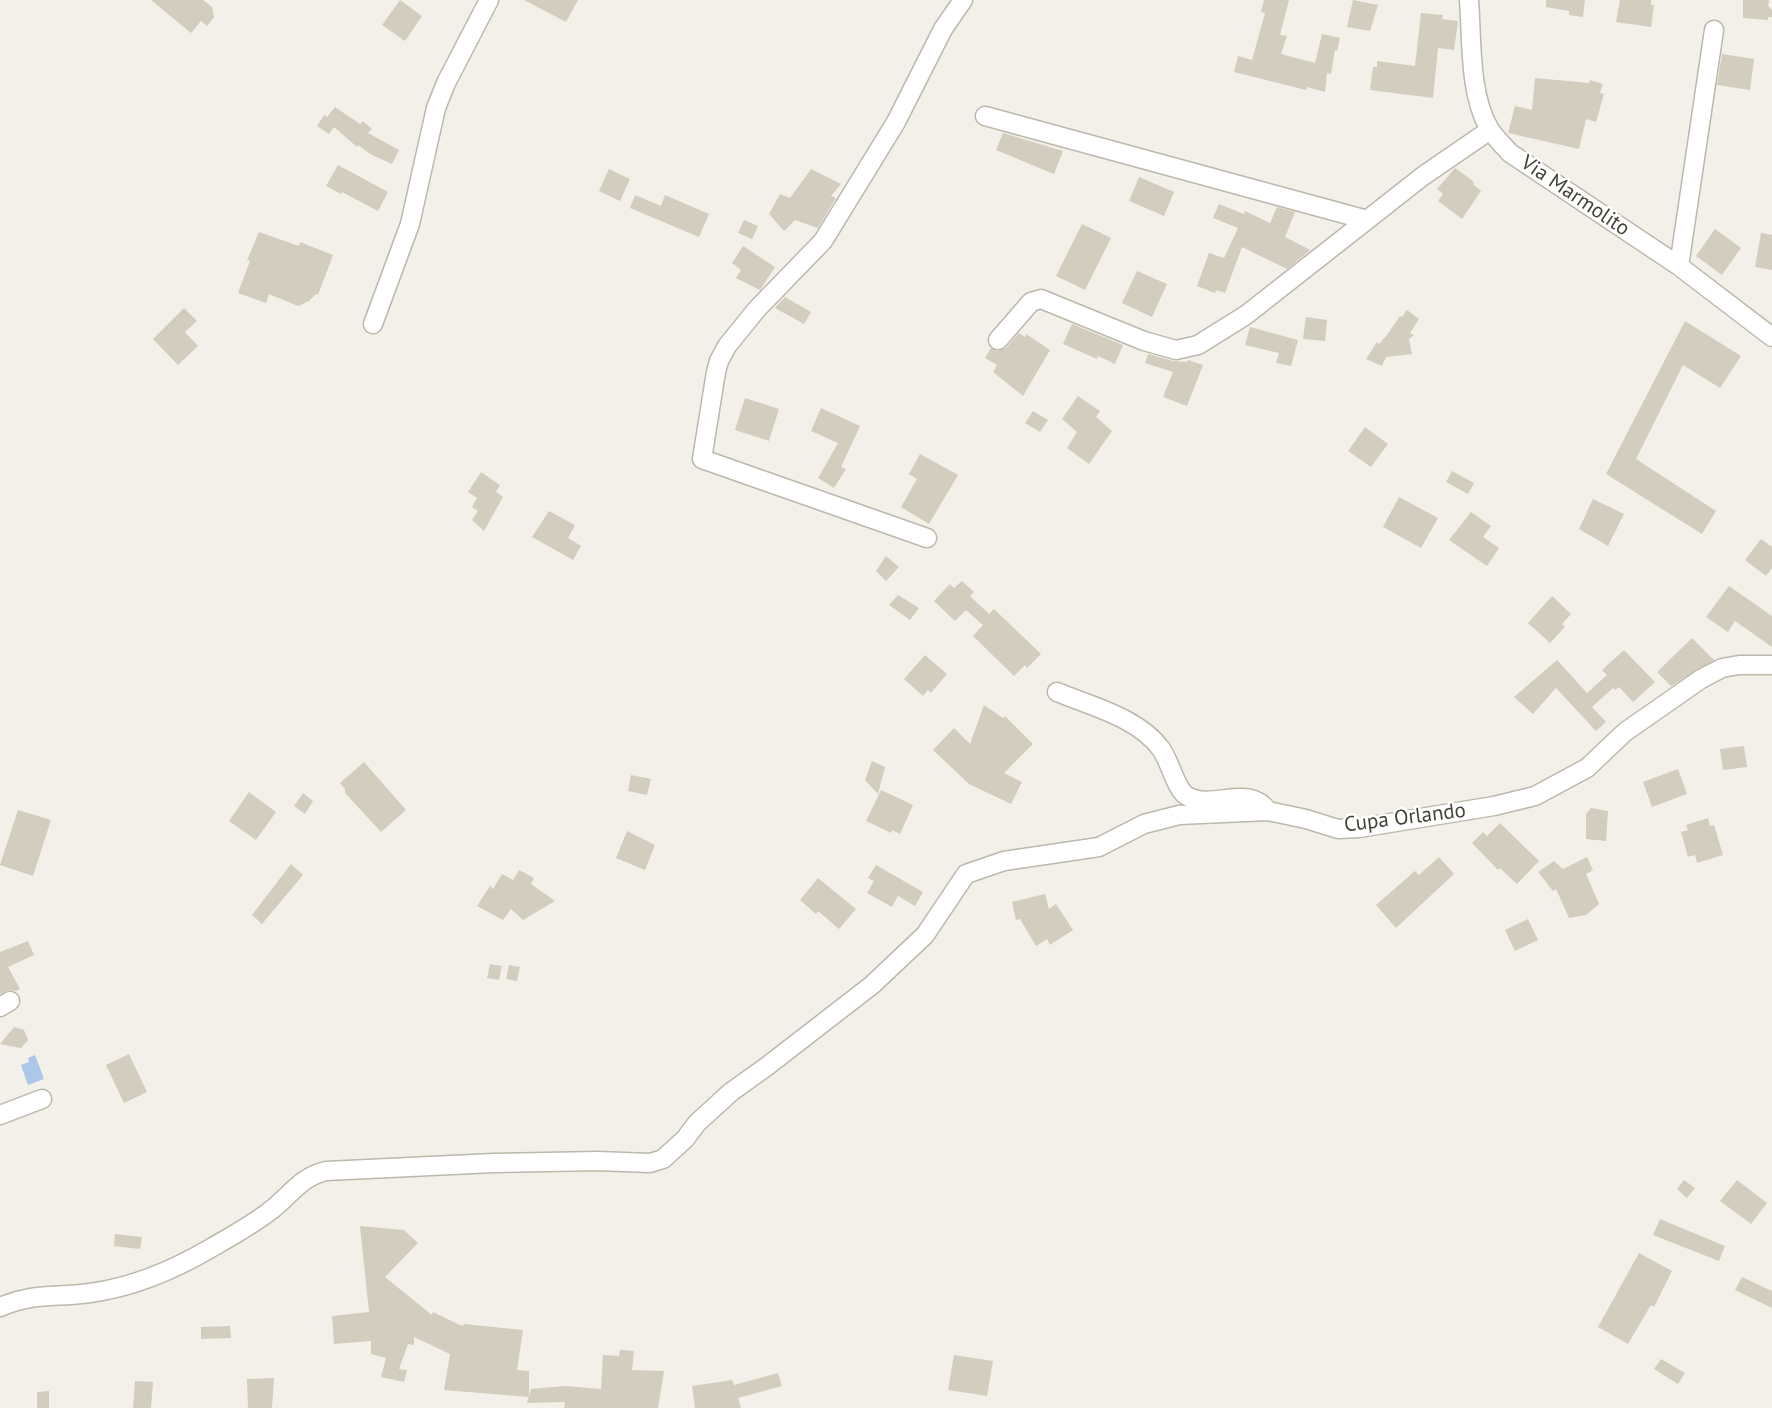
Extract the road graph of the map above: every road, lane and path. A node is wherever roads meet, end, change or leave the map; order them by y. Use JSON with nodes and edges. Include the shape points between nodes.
{"nodes":[{"id":1,"x":489,"y":0,"type":"edge"},
{"id":2,"x":963,"y":0,"type":"edge"},
{"id":3,"x":1469,"y":0,"type":"edge"},
{"id":4,"x":1714,"y":30,"type":"dead end"},
{"id":5,"x":985,"y":116,"type":"dead end"},
{"id":6,"x":1490,"y":130,"type":"junction"},
{"id":7,"x":1367,"y":219,"type":"junction"},
{"id":8,"x":1679,"y":266,"type":"junction"},
{"id":9,"x":373,"y":324,"type":"dead end"},
{"id":10,"x":1772,"y":337,"type":"edge"},
{"id":11,"x":998,"y":340,"type":"dead end"},
{"id":12,"x":927,"y":538,"type":"dead end"},
{"id":13,"x":1772,"y":665,"type":"edge"},
{"id":14,"x":1057,"y":692,"type":"dead end"},
{"id":15,"x":1268,"y":811,"type":"junction"},
{"id":16,"x":42,"y":1099,"type":"dead end"},
{"id":17,"x":0,"y":1115,"type":"edge"},
{"id":18,"x":0,"y":1307,"type":"edge"}],
"edges":[{"from":1,"to":9,"type":"street","via":[[436,108],[410,224]]},
{"from":2,"to":12,"type":"street","via":[[823,241],[757,309],[719,360],[702,458]]},
{"from":3,"to":6,"type":"street","name":"Via Marmolito","via":[[1476,90]]},
{"from":4,"to":8,"type":"street"},
{"from":5,"to":7,"type":"street"},
{"from":6,"to":7,"type":"street"},
{"from":6,"to":8,"type":"street","name":"Via Marmolito","via":[[1510,153]]},
{"from":7,"to":11,"type":"street","via":[[1246,315],[1198,345],[1176,349],[1144,341],[1041,299],[1031,302]]},
{"from":8,"to":10,"type":"street","name":"Via Marmolito"},
{"from":13,"to":15,"type":"street","name":"Cupa Orlando","via":[[1722,668],[1701,679],[1625,732],[1587,768],[1521,801],[1338,829]]},
{"from":14,"to":15,"type":"street","via":[[1146,733],[1170,764],[1181,793],[1200,800],[1253,798]]},
{"from":15,"to":18,"type":"street","name":"Cupa Orlando","via":[[1164,817],[1099,847],[1004,861],[966,874],[925,935],[881,977],[730,1092],[663,1159],[319,1173],[303,1180],[270,1210],[230,1236],[153,1277],[127,1287],[34,1296]]},
{"from":16,"to":17,"type":"street"}]}
